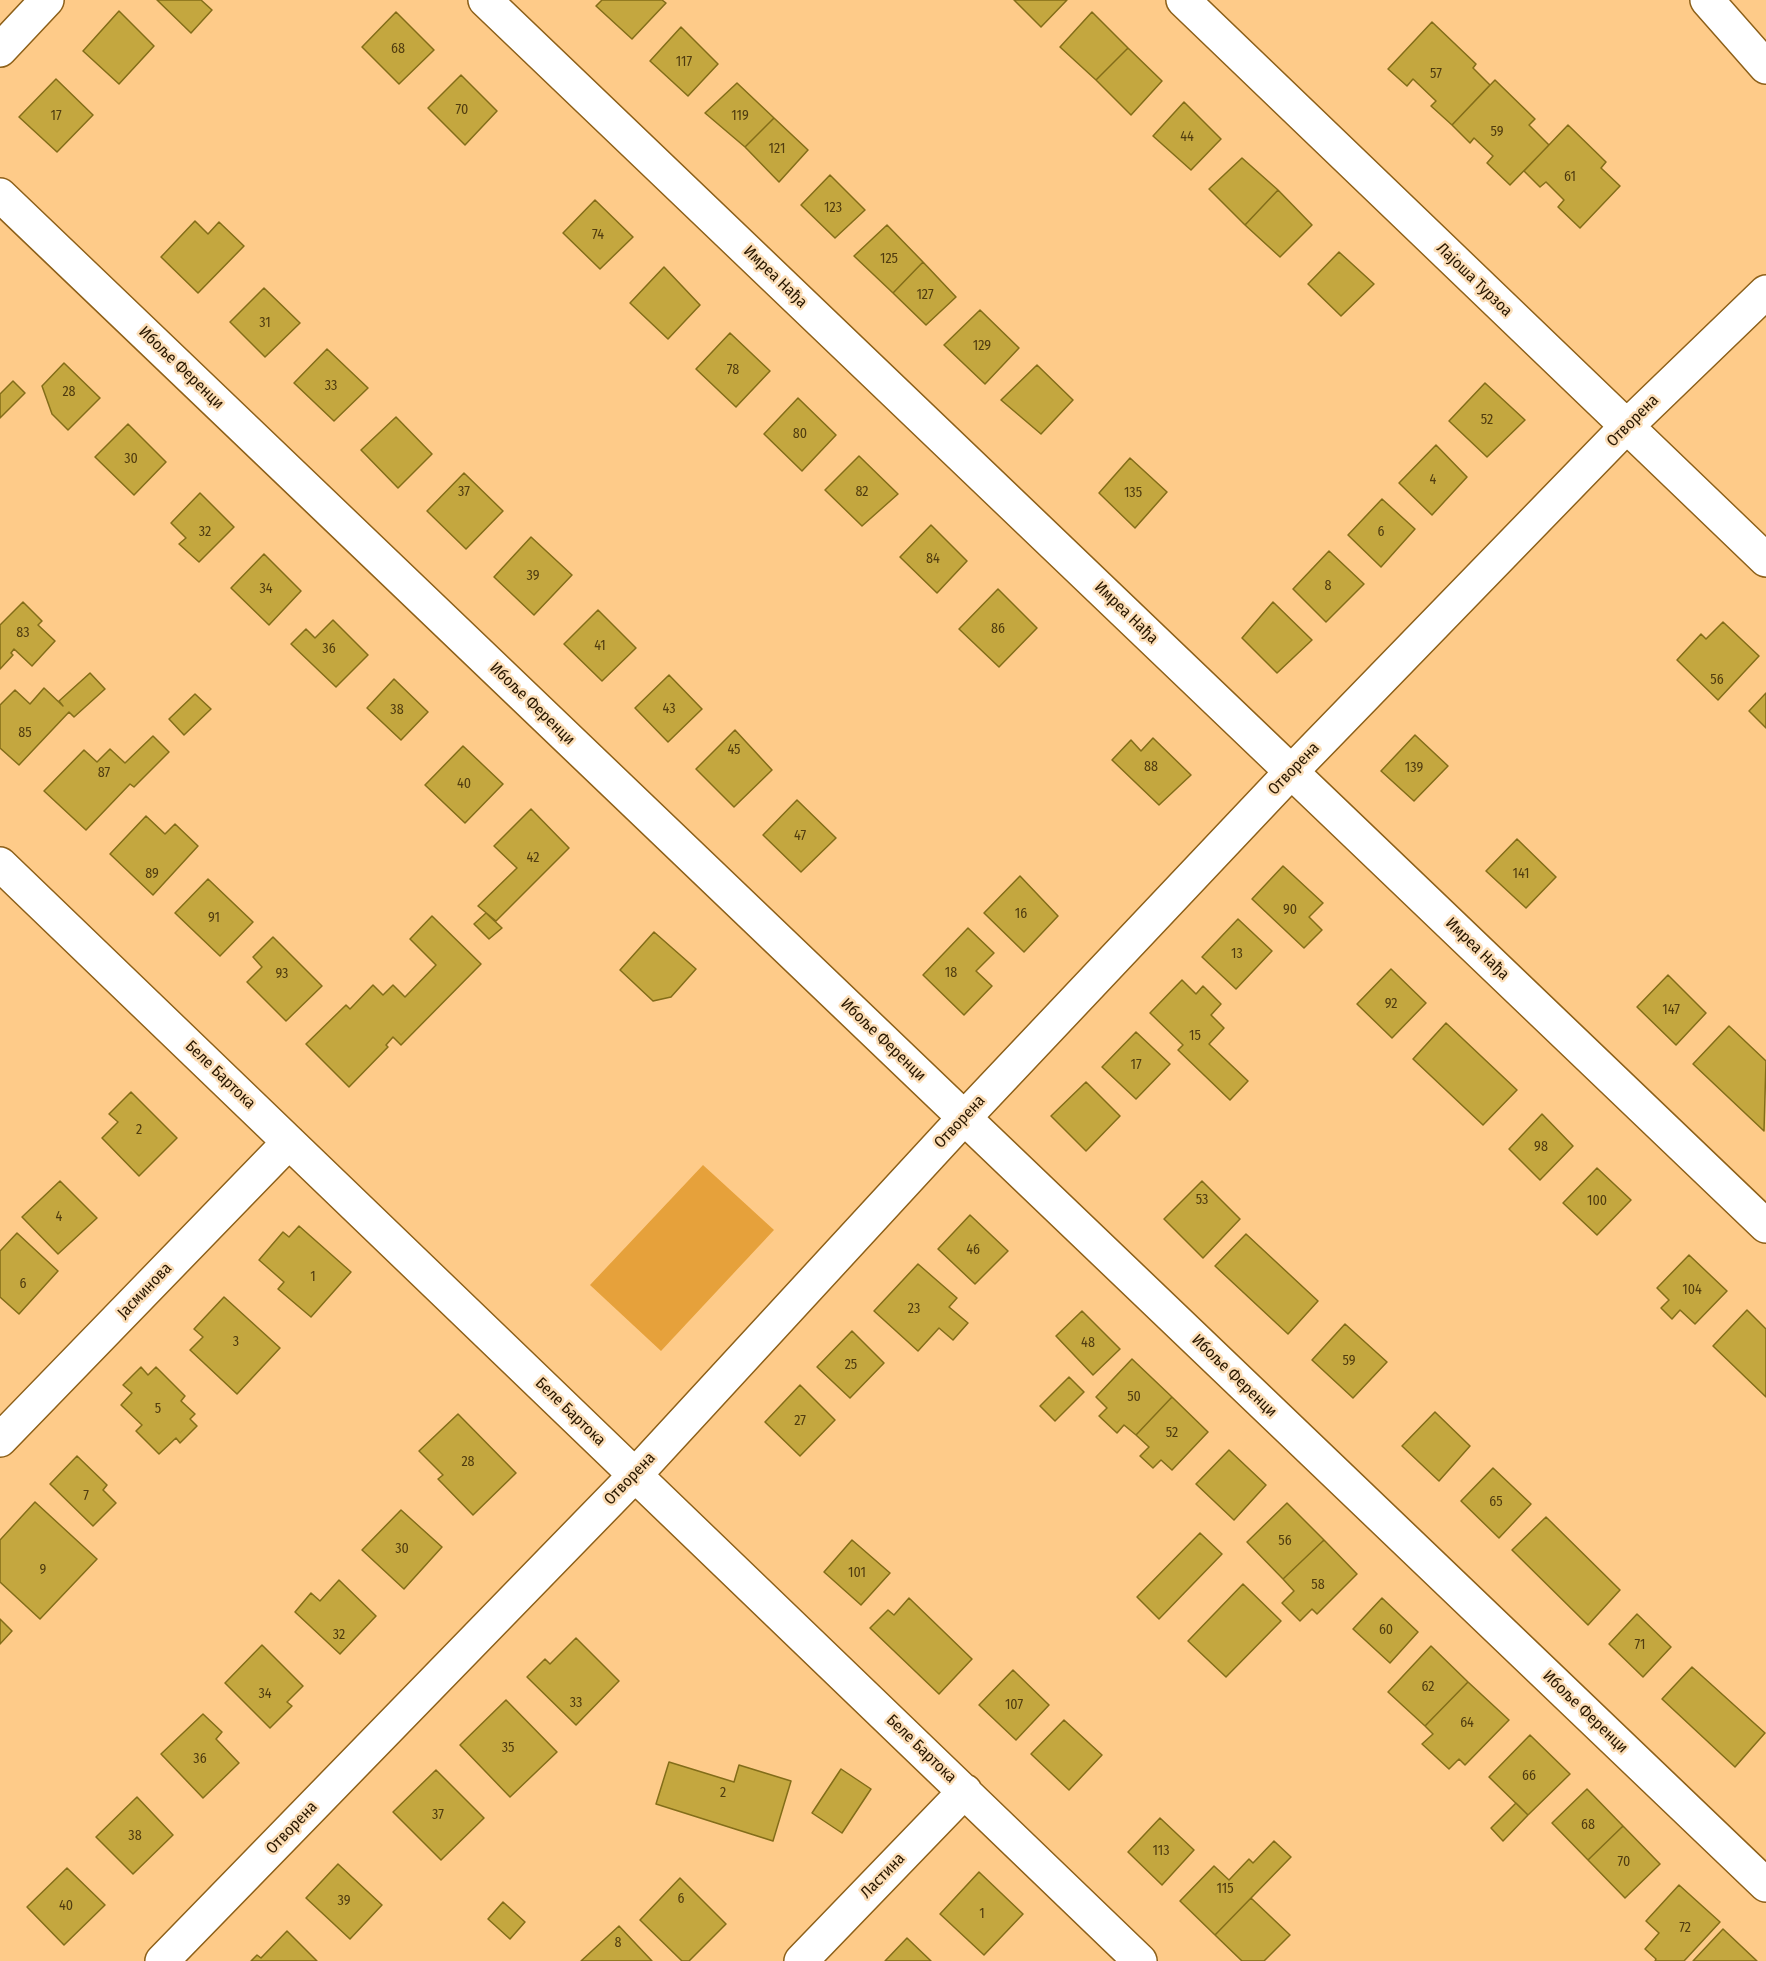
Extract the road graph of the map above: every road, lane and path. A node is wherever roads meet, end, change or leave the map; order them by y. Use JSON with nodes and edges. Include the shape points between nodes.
{"nodes":[{"id":1,"x":47,"y":0,"type":"edge"},
{"id":2,"x":485,"y":0,"type":"edge"},
{"id":3,"x":1183,"y":0,"type":"edge"},
{"id":4,"x":1707,"y":0,"type":"edge"},
{"id":5,"x":0,"y":50,"type":"edge"},
{"id":6,"x":1766,"y":67,"type":"edge"},
{"id":7,"x":0,"y":195,"type":"edge"},
{"id":8,"x":1766,"y":292,"type":"edge"},
{"id":9,"x":1626,"y":427,"type":"junction"},
{"id":10,"x":1766,"y":560,"type":"edge"},
{"id":11,"x":1291,"y":771,"type":"junction"},
{"id":12,"x":0,"y":864,"type":"edge"},
{"id":13,"x":964,"y":1118,"type":"junction"},
{"id":14,"x":289,"y":1142,"type":"junction"},
{"id":15,"x":1766,"y":1226,"type":"edge"},
{"id":16,"x":0,"y":1440,"type":"edge"},
{"id":17,"x":635,"y":1474,"type":"junction"},
{"id":18,"x":965,"y":1791,"type":"junction"},
{"id":19,"x":1766,"y":1885,"type":"edge"},
{"id":20,"x":162,"y":1961,"type":"edge"},
{"id":21,"x":801,"y":1961,"type":"edge"},
{"id":22,"x":1140,"y":1961,"type":"edge"}],
"edges":[{"from":1,"to":5,"type":"street"},
{"from":2,"to":11,"type":"street","name":"Имреа Нађа"},
{"from":3,"to":9,"type":"street","name":"Лајоша Турзоа"},
{"from":4,"to":6,"type":"street"},
{"from":7,"to":13,"type":"street","name":"Ибоље Ференци"},
{"from":8,"to":9,"type":"street","name":"Отворена"},
{"from":9,"to":10,"type":"street","name":"Лајоша Турзоа"},
{"from":9,"to":11,"type":"street","name":"Отворена"},
{"from":11,"to":13,"type":"street","name":"Отворена"},
{"from":11,"to":15,"type":"street","name":"Имреа Нађа"},
{"from":12,"to":14,"type":"street","name":"Беле Бартока"},
{"from":13,"to":17,"type":"street","name":"Отворена"},
{"from":13,"to":19,"type":"street","name":"Ибоље Ференци"},
{"from":14,"to":16,"type":"street","name":"Јасминова"},
{"from":14,"to":17,"type":"street","name":"Беле Бартока"},
{"from":17,"to":18,"type":"street","name":"Беле Бартока"},
{"from":17,"to":20,"type":"street","name":"Отворена"},
{"from":18,"to":21,"type":"street","name":"Ластина"},
{"from":18,"to":22,"type":"street","name":"Беле Бартока"}]}
